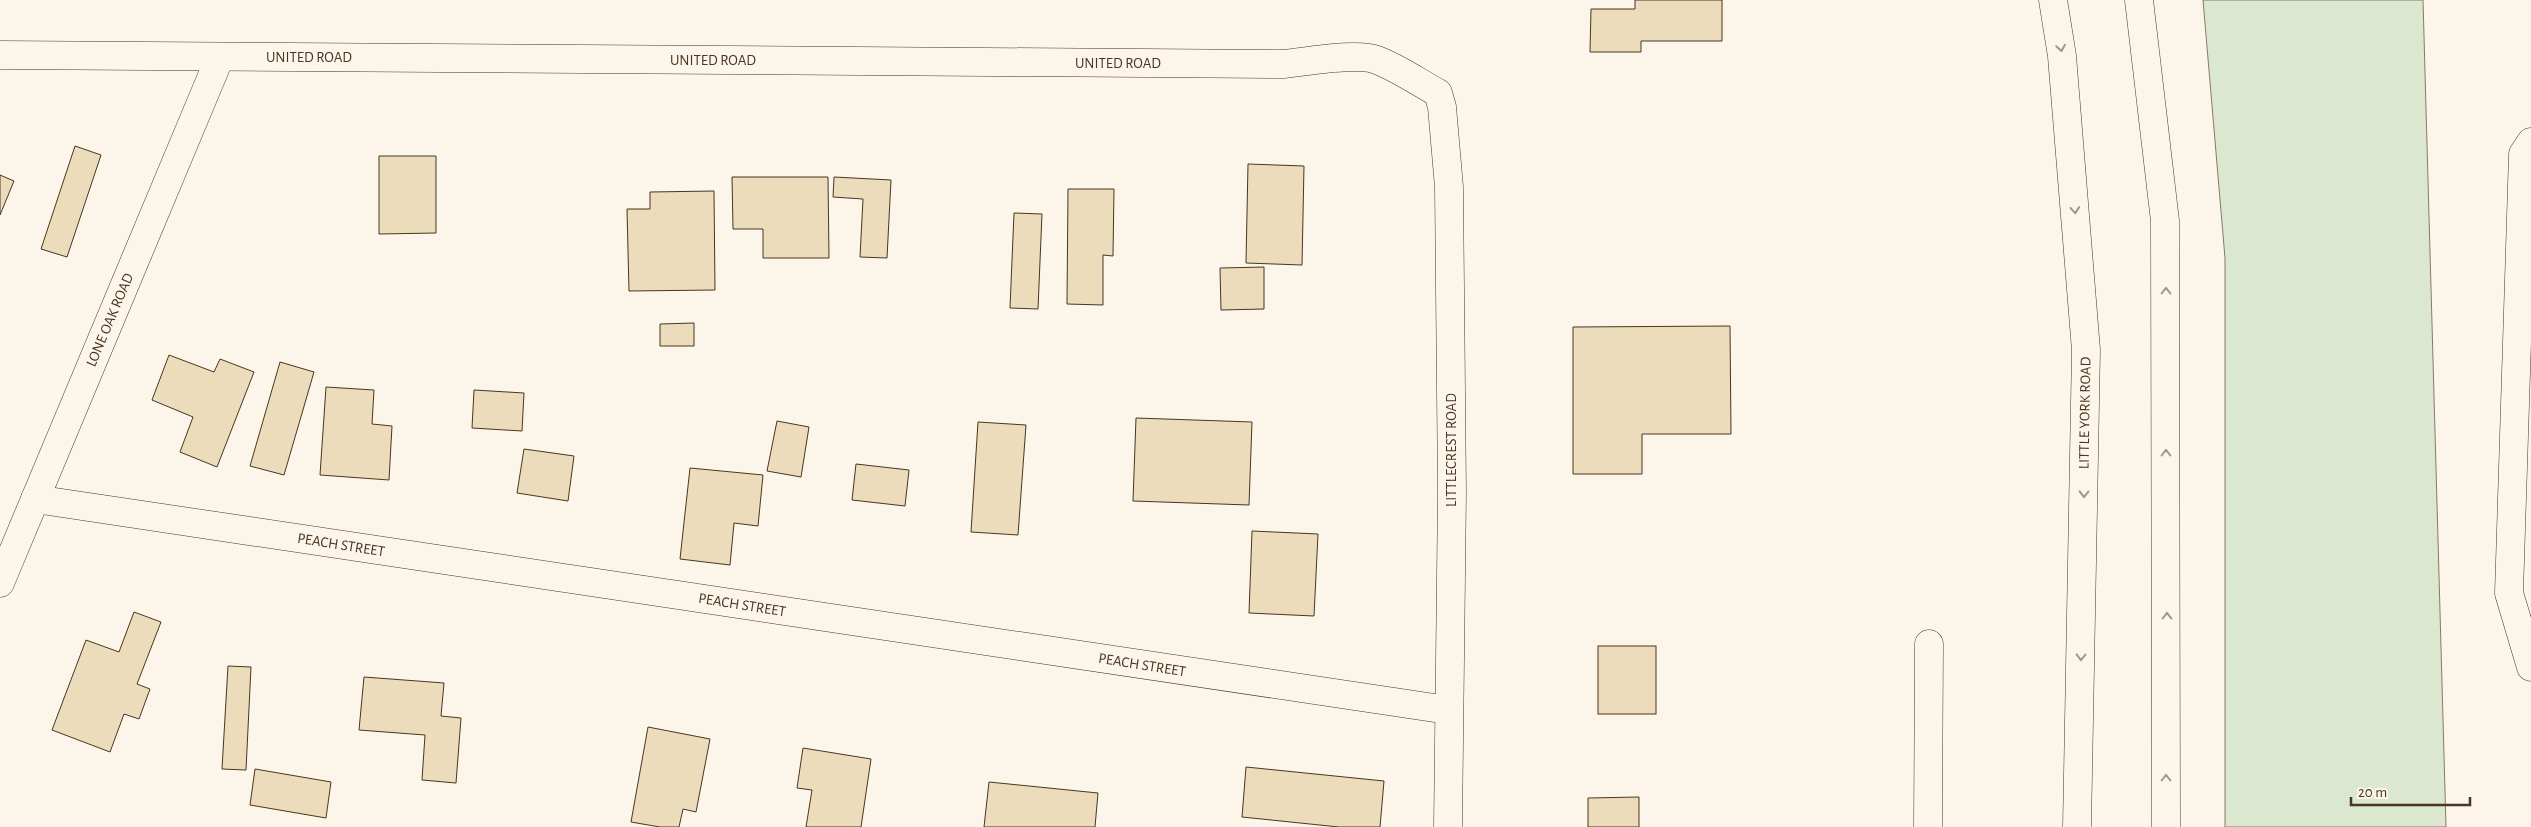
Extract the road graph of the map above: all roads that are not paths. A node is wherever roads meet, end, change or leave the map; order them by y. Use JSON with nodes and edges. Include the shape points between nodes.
{"nodes":[{"id":1,"x":2053,"y":0,"type":"edge"},
{"id":2,"x":2139,"y":0,"type":"edge"},
{"id":3,"x":0,"y":55,"type":"edge"},
{"id":4,"x":220,"y":57,"type":"junction"},
{"id":5,"x":1421,"y":84,"type":"joint"},
{"id":6,"x":2531,"y":142,"type":"edge"},
{"id":7,"x":36,"y":498,"type":"junction"},
{"id":8,"x":0,"y":582,"type":"edge"},
{"id":9,"x":1929,"y":644,"type":"dead end"},
{"id":10,"x":2531,"y":667,"type":"edge"},
{"id":11,"x":1448,"y":710,"type":"junction"},
{"id":12,"x":1448,"y":827,"type":"edge"},
{"id":13,"x":1928,"y":827,"type":"edge"},
{"id":14,"x":2078,"y":827,"type":"edge"},
{"id":15,"x":2166,"y":827,"type":"edge"}],
"edges":[{"from":1,"to":14,"type":"street","name":"LITTLE YORK ROAD","one_way":true,"via":[[2062,56],[2086,350]]},
{"from":15,"to":2,"type":"street","one_way":true,"via":[[2165,221]]},
{"from":3,"to":4,"type":"street","name":"UNITED ROAD"},
{"from":4,"to":5,"type":"street","name":"UNITED ROAD","via":[[1284,64],[1340,58],[1375,59]]},
{"from":4,"to":7,"type":"street","name":"LONE OAK ROAD"},
{"from":5,"to":11,"type":"street","name":"LITTLECREST ROAD","via":[[1438,93],[1442,107],[1449,186],[1452,492]]},
{"from":6,"to":10,"type":"street","via":[[2523,154],[2509,593]]},
{"from":7,"to":8,"type":"street","name":"LONE OAK ROAD"},
{"from":7,"to":11,"type":"street","name":"PEACH STREET"},
{"from":9,"to":13,"type":"street"},
{"from":11,"to":12,"type":"street","name":"LITTLECREST ROAD"}]}
